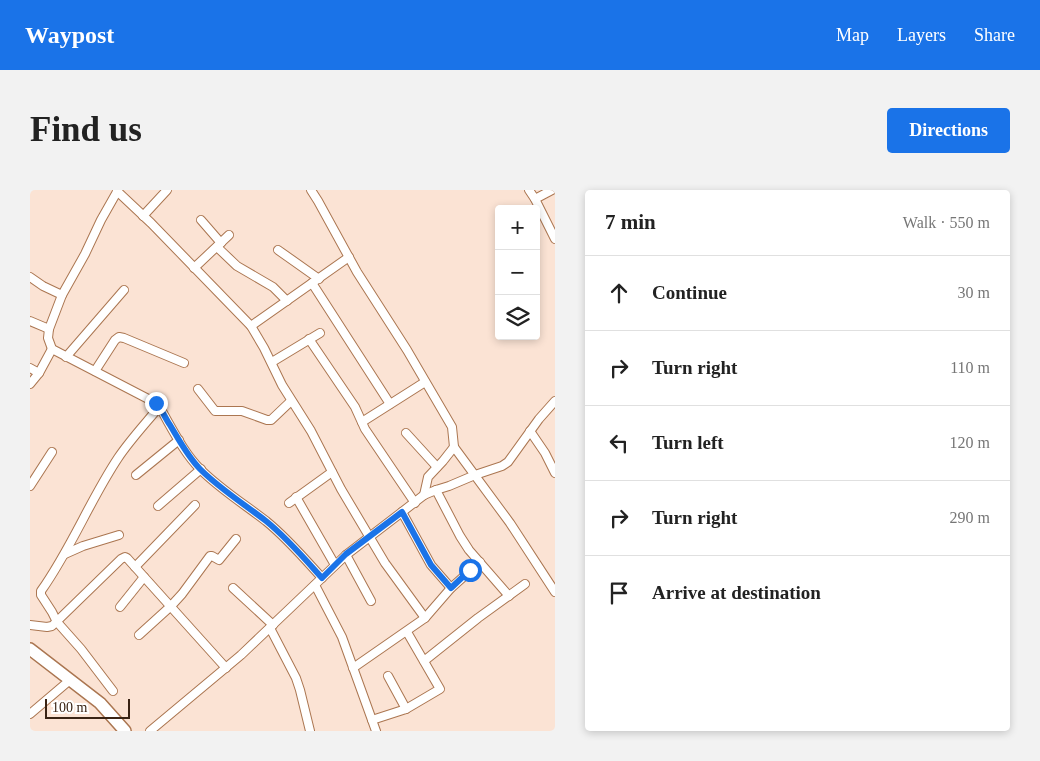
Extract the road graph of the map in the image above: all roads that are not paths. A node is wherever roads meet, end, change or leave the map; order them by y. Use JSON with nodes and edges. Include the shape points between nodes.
{"nodes":[{"id":1,"x":117,"y":190,"type":"edge"},
{"id":2,"x":167,"y":190,"type":"edge"},
{"id":3,"x":311,"y":190,"type":"edge"},
{"id":4,"x":529,"y":190,"type":"edge"},
{"id":5,"x":552,"y":190,"type":"edge"},
{"id":6,"x":535,"y":198,"type":"junction"},
{"id":7,"x":143,"y":216,"type":"junction"},
{"id":8,"x":201,"y":220,"type":"dead end"},
{"id":9,"x":229,"y":235,"type":"dead end"},
{"id":10,"x":555,"y":239,"type":"edge"},
{"id":11,"x":219,"y":245,"type":"junction"},
{"id":12,"x":278,"y":250,"type":"dead end"},
{"id":13,"x":349,"y":257,"type":"junction"},
{"id":14,"x":194,"y":268,"type":"junction"},
{"id":15,"x":30,"y":277,"type":"edge"},
{"id":16,"x":315,"y":281,"type":"junction"},
{"id":17,"x":124,"y":290,"type":"dead end"},
{"id":18,"x":62,"y":295,"type":"junction"},
{"id":19,"x":287,"y":301,"type":"junction"},
{"id":20,"x":30,"y":321,"type":"edge"},
{"id":21,"x":251,"y":326,"type":"junction"},
{"id":22,"x":49,"y":329,"type":"junction"},
{"id":23,"x":320,"y":333,"type":"dead end"},
{"id":24,"x":309,"y":339,"type":"junction"},
{"id":25,"x":52,"y":349,"type":"junction"},
{"id":26,"x":66,"y":357,"type":"junction"},
{"id":27,"x":184,"y":362,"type":"dead end"},
{"id":28,"x":272,"y":362,"type":"junction"},
{"id":29,"x":30,"y":368,"type":"edge"},
{"id":30,"x":95,"y":371,"type":"junction"},
{"id":31,"x":39,"y":373,"type":"junction"},
{"id":32,"x":425,"y":382,"type":"junction"},
{"id":33,"x":30,"y":384,"type":"edge"},
{"id":34,"x":198,"y":389,"type":"dead end"},
{"id":35,"x":291,"y":401,"type":"junction"},
{"id":36,"x":555,"y":401,"type":"edge"},
{"id":37,"x":390,"y":404,"type":"junction"},
{"id":38,"x":160,"y":407,"type":"junction"},
{"id":39,"x":362,"y":422,"type":"junction"},
{"id":40,"x":530,"y":431,"type":"junction"},
{"id":41,"x":406,"y":432,"type":"dead end"},
{"id":42,"x":179,"y":440,"type":"junction"},
{"id":43,"x":454,"y":447,"type":"junction"},
{"id":44,"x":52,"y":452,"type":"dead end"},
{"id":45,"x":437,"y":467,"type":"junction"},
{"id":46,"x":200,"y":469,"type":"junction"},
{"id":47,"x":332,"y":472,"type":"junction"},
{"id":48,"x":555,"y":473,"type":"edge"},
{"id":49,"x":136,"y":475,"type":"dead end"},
{"id":50,"x":475,"y":475,"type":"junction"},
{"id":51,"x":30,"y":486,"type":"edge"},
{"id":52,"x":436,"y":490,"type":"junction"},
{"id":53,"x":424,"y":496,"type":"junction"},
{"id":54,"x":296,"y":497,"type":"junction"},
{"id":55,"x":288,"y":503,"type":"dead end"},
{"id":56,"x":414,"y":503,"type":"junction"},
{"id":57,"x":195,"y":505,"type":"dead end"},
{"id":58,"x":158,"y":506,"type":"dead end"},
{"id":59,"x":402,"y":512,"type":"junction"},
{"id":60,"x":119,"y":535,"type":"dead end"},
{"id":61,"x":370,"y":536,"type":"junction"},
{"id":62,"x":236,"y":540,"type":"dead end"},
{"id":63,"x":65,"y":554,"type":"junction"},
{"id":64,"x":346,"y":554,"type":"junction"},
{"id":65,"x":480,"y":562,"type":"junction"},
{"id":66,"x":335,"y":565,"type":"junction"},
{"id":67,"x":135,"y":567,"type":"junction"},
{"id":68,"x":144,"y":577,"type":"junction"},
{"id":69,"x":322,"y":578,"type":"junction"},
{"id":70,"x":525,"y":584,"type":"dead end"},
{"id":71,"x":314,"y":585,"type":"junction"},
{"id":72,"x":233,"y":588,"type":"dead end"},
{"id":73,"x":451,"y":588,"type":"junction"},
{"id":74,"x":554,"y":588,"type":"edge"},
{"id":75,"x":509,"y":596,"type":"junction"},
{"id":76,"x":370,"y":602,"type":"dead end"},
{"id":77,"x":171,"y":606,"type":"junction"},
{"id":78,"x":120,"y":607,"type":"dead end"},
{"id":79,"x":425,"y":618,"type":"junction"},
{"id":80,"x":56,"y":622,"type":"junction"},
{"id":81,"x":30,"y":625,"type":"edge"},
{"id":82,"x":272,"y":626,"type":"junction"},
{"id":83,"x":407,"y":632,"type":"junction"},
{"id":84,"x":139,"y":635,"type":"dead end"},
{"id":85,"x":30,"y":650,"type":"edge"},
{"id":86,"x":424,"y":661,"type":"junction"},
{"id":87,"x":226,"y":668,"type":"junction"},
{"id":88,"x":353,"y":668,"type":"junction"},
{"id":89,"x":388,"y":676,"type":"dead end"},
{"id":90,"x":70,"y":680,"type":"junction"},
{"id":91,"x":113,"y":691,"type":"dead end"},
{"id":92,"x":406,"y":709,"type":"junction"},
{"id":93,"x":30,"y":714,"type":"edge"},
{"id":94,"x":372,"y":720,"type":"junction"},
{"id":95,"x":126,"y":731,"type":"edge"},
{"id":96,"x":150,"y":731,"type":"edge"},
{"id":97,"x":310,"y":731,"type":"edge"},
{"id":98,"x":376,"y":731,"type":"edge"}],
"edges":[{"from":1,"to":7,"type":"street"},
{"from":1,"to":18,"type":"street"},
{"from":2,"to":7,"type":"street"},
{"from":3,"to":13,"type":"street"},
{"from":4,"to":6,"type":"street"},
{"from":5,"to":6,"type":"street"},
{"from":6,"to":10,"type":"street"},
{"from":7,"to":14,"type":"street"},
{"from":8,"to":11,"type":"street"},
{"from":9,"to":11,"type":"street"},
{"from":11,"to":14,"type":"street"},
{"from":11,"to":19,"type":"street","via":[[237,266],[273,287]]},
{"from":12,"to":16,"type":"street"},
{"from":13,"to":16,"type":"street"},
{"from":13,"to":32,"type":"street"},
{"from":14,"to":21,"type":"street"},
{"from":15,"to":18,"type":"street"},
{"from":16,"to":19,"type":"street"},
{"from":16,"to":37,"type":"street"},
{"from":17,"to":26,"type":"street"},
{"from":18,"to":22,"type":"street"},
{"from":19,"to":21,"type":"street"},
{"from":20,"to":22,"type":"street"},
{"from":21,"to":28,"type":"street"},
{"from":22,"to":25,"type":"street"},
{"from":23,"to":24,"type":"street"},
{"from":24,"to":28,"type":"street"},
{"from":24,"to":39,"type":"street"},
{"from":25,"to":26,"type":"street"},
{"from":25,"to":31,"type":"street"},
{"from":26,"to":30,"type":"street"},
{"from":27,"to":30,"type":"street","via":[[119,337]]},
{"from":28,"to":35,"type":"street"},
{"from":29,"to":31,"type":"street"},
{"from":30,"to":38,"type":"street"},
{"from":31,"to":33,"type":"street"},
{"from":32,"to":37,"type":"street"},
{"from":32,"to":43,"type":"street","via":[[452,427]]},
{"from":34,"to":35,"type":"street","via":[[215,411],[242,411],[267,420]]},
{"from":35,"to":47,"type":"street"},
{"from":36,"to":40,"type":"street"},
{"from":37,"to":39,"type":"street"},
{"from":38,"to":42,"type":"street"},
{"from":38,"to":63,"type":"street","via":[[119,456]]},
{"from":39,"to":56,"type":"street"},
{"from":40,"to":48,"type":"street"},
{"from":40,"to":50,"type":"street","via":[[508,462]]},
{"from":41,"to":45,"type":"street"},
{"from":42,"to":46,"type":"street"},
{"from":42,"to":49,"type":"street"},
{"from":43,"to":45,"type":"street"},
{"from":43,"to":50,"type":"street"},
{"from":44,"to":51,"type":"street"},
{"from":45,"to":53,"type":"street","via":[[427,478]]},
{"from":46,"to":58,"type":"street"},
{"from":46,"to":69,"type":"street","via":[[267,522]]},
{"from":47,"to":54,"type":"street"},
{"from":47,"to":61,"type":"street"},
{"from":50,"to":52,"type":"street"},
{"from":50,"to":74,"type":"street"},
{"from":52,"to":53,"type":"street"},
{"from":52,"to":65,"type":"street","via":[[460,536]]},
{"from":53,"to":56,"type":"street"},
{"from":54,"to":55,"type":"street"},
{"from":54,"to":66,"type":"street"},
{"from":56,"to":59,"type":"street"},
{"from":57,"to":67,"type":"street"},
{"from":59,"to":61,"type":"street"},
{"from":59,"to":73,"type":"street","via":[[431,565]]},
{"from":60,"to":63,"type":"street"},
{"from":61,"to":64,"type":"street"},
{"from":61,"to":79,"type":"street"},
{"from":62,"to":77,"type":"street","via":[[219,560],[210,556]]},
{"from":63,"to":80,"type":"street","via":[[41,591]]},
{"from":64,"to":66,"type":"street"},
{"from":64,"to":76,"type":"street"},
{"from":65,"to":73,"type":"street"},
{"from":65,"to":75,"type":"street"},
{"from":66,"to":69,"type":"street"},
{"from":67,"to":68,"type":"street"},
{"from":67,"to":80,"type":"street","via":[[127,558],[121,559]]},
{"from":68,"to":77,"type":"street"},
{"from":68,"to":78,"type":"street"},
{"from":69,"to":71,"type":"street"},
{"from":70,"to":75,"type":"street"},
{"from":71,"to":82,"type":"street"},
{"from":71,"to":88,"type":"street","via":[[342,637]]},
{"from":72,"to":82,"type":"street"},
{"from":73,"to":79,"type":"street"},
{"from":75,"to":86,"type":"street"},
{"from":77,"to":84,"type":"street"},
{"from":77,"to":87,"type":"street"},
{"from":79,"to":83,"type":"street"},
{"from":80,"to":81,"type":"street","via":[[47,627]]},
{"from":80,"to":91,"type":"street"},
{"from":82,"to":87,"type":"street"},
{"from":82,"to":97,"type":"street","via":[[296,678]]},
{"from":83,"to":86,"type":"street"},
{"from":83,"to":88,"type":"street"},
{"from":85,"to":90,"type":"highway"},
{"from":86,"to":92,"type":"street","via":[[440,689]]},
{"from":87,"to":96,"type":"street"},
{"from":88,"to":94,"type":"street"},
{"from":89,"to":92,"type":"street"},
{"from":90,"to":93,"type":"street"},
{"from":90,"to":95,"type":"highway"},
{"from":92,"to":94,"type":"street"},
{"from":94,"to":98,"type":"street"}]}
